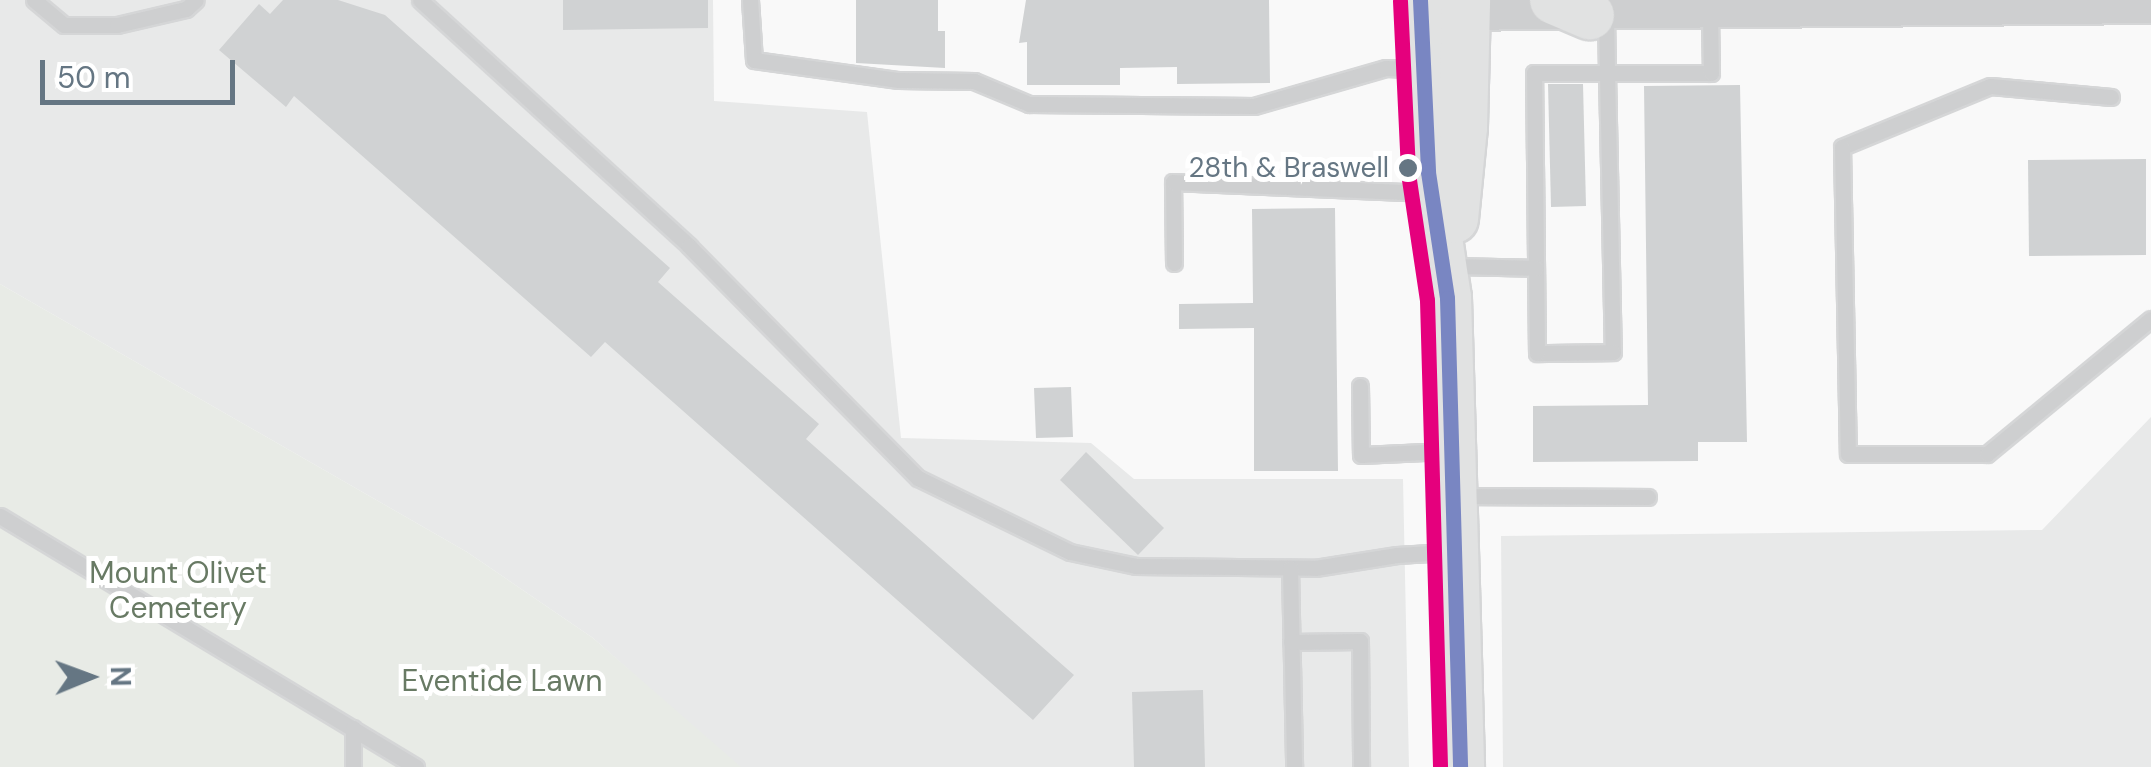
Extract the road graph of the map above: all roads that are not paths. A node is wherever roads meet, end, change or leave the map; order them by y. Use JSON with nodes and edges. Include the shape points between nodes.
{"nodes":[{"id":1,"x":34,"y":0,"type":"edge"},
{"id":2,"x":196,"y":0,"type":"edge"},
{"id":3,"x":420,"y":0,"type":"edge"},
{"id":4,"x":750,"y":0,"type":"edge"},
{"id":5,"x":1851,"y":6,"type":"edge"},
{"id":6,"x":1443,"y":7,"type":"edge"},
{"id":7,"x":1660,"y":7,"type":"edge"},
{"id":8,"x":2151,"y":8,"type":"edge"},
{"id":9,"x":1583,"y":10,"type":"edge"},
{"id":10,"x":1710,"y":14,"type":"junction"},
{"id":11,"x":1424,"y":70,"type":"junction"},
{"id":12,"x":1607,"y":74,"type":"junction"},
{"id":13,"x":2110,"y":98,"type":"dead end"},
{"id":14,"x":1430,"y":193,"type":"junction"},
{"id":15,"x":1174,"y":263,"type":"dead end"},
{"id":16,"x":1536,"y":268,"type":"junction"},
{"id":17,"x":1448,"y":282,"type":"junction"},
{"id":18,"x":2151,"y":319,"type":"edge"},
{"id":19,"x":1360,"y":386,"type":"dead end"},
{"id":20,"x":1455,"y":473,"type":"junction"},
{"id":21,"x":1648,"y":497,"type":"dead end"},
{"id":22,"x":0,"y":516,"type":"edge"},
{"id":23,"x":1456,"y":552,"type":"junction"},
{"id":24,"x":1290,"y":568,"type":"junction"},
{"id":25,"x":1291,"y":642,"type":"junction"},
{"id":26,"x":353,"y":728,"type":"junction"},
{"id":27,"x":353,"y":767,"type":"edge"},
{"id":28,"x":416,"y":767,"type":"edge"},
{"id":29,"x":1294,"y":767,"type":"edge"},
{"id":30,"x":1361,"y":767,"type":"edge"},
{"id":31,"x":1460,"y":767,"type":"edge"}],
"edges":[{"from":1,"to":2,"type":"lane","via":[[64,26],[116,25],[186,9]]},
{"from":3,"to":24,"type":"lane","via":[[690,246],[918,478],[1070,552],[1136,566]]},
{"from":4,"to":11,"type":"lane","via":[[754,60],[899,80],[974,81],[1029,104],[1254,106],[1386,68]]},
{"from":5,"to":8,"type":"street"},
{"from":5,"to":10,"type":"street"},
{"from":6,"to":9,"type":"street"},
{"from":6,"to":11,"type":"main road"},
{"from":6,"to":17,"type":"main road","via":[[1463,126]]},
{"from":7,"to":9,"type":"street"},
{"from":7,"to":10,"type":"street"},
{"from":9,"to":12,"type":"lane"},
{"from":10,"to":12,"type":"lane","via":[[1711,73]]},
{"from":11,"to":14,"type":"main road"},
{"from":12,"to":16,"type":"lane","via":[[1534,73]]},
{"from":12,"to":16,"type":"lane","via":[[1613,352],[1536,354]]},
{"from":13,"to":18,"type":"lane","via":[[1990,86],[1842,147],[1848,454],[1987,454]]},
{"from":14,"to":15,"type":"lane","via":[[1172,182]]},
{"from":14,"to":17,"type":"main road"},
{"from":16,"to":17,"type":"lane"},
{"from":17,"to":20,"type":"main road"},
{"from":19,"to":20,"type":"lane","via":[[1361,455]]},
{"from":20,"to":21,"type":"lane"},
{"from":20,"to":23,"type":"main road"},
{"from":22,"to":26,"type":"lane"},
{"from":23,"to":24,"type":"lane"},
{"from":23,"to":31,"type":"main road"},
{"from":24,"to":25,"type":"lane"},
{"from":25,"to":29,"type":"lane"},
{"from":25,"to":30,"type":"lane","via":[[1360,641]]},
{"from":26,"to":27,"type":"lane"},
{"from":26,"to":28,"type":"lane"}]}
